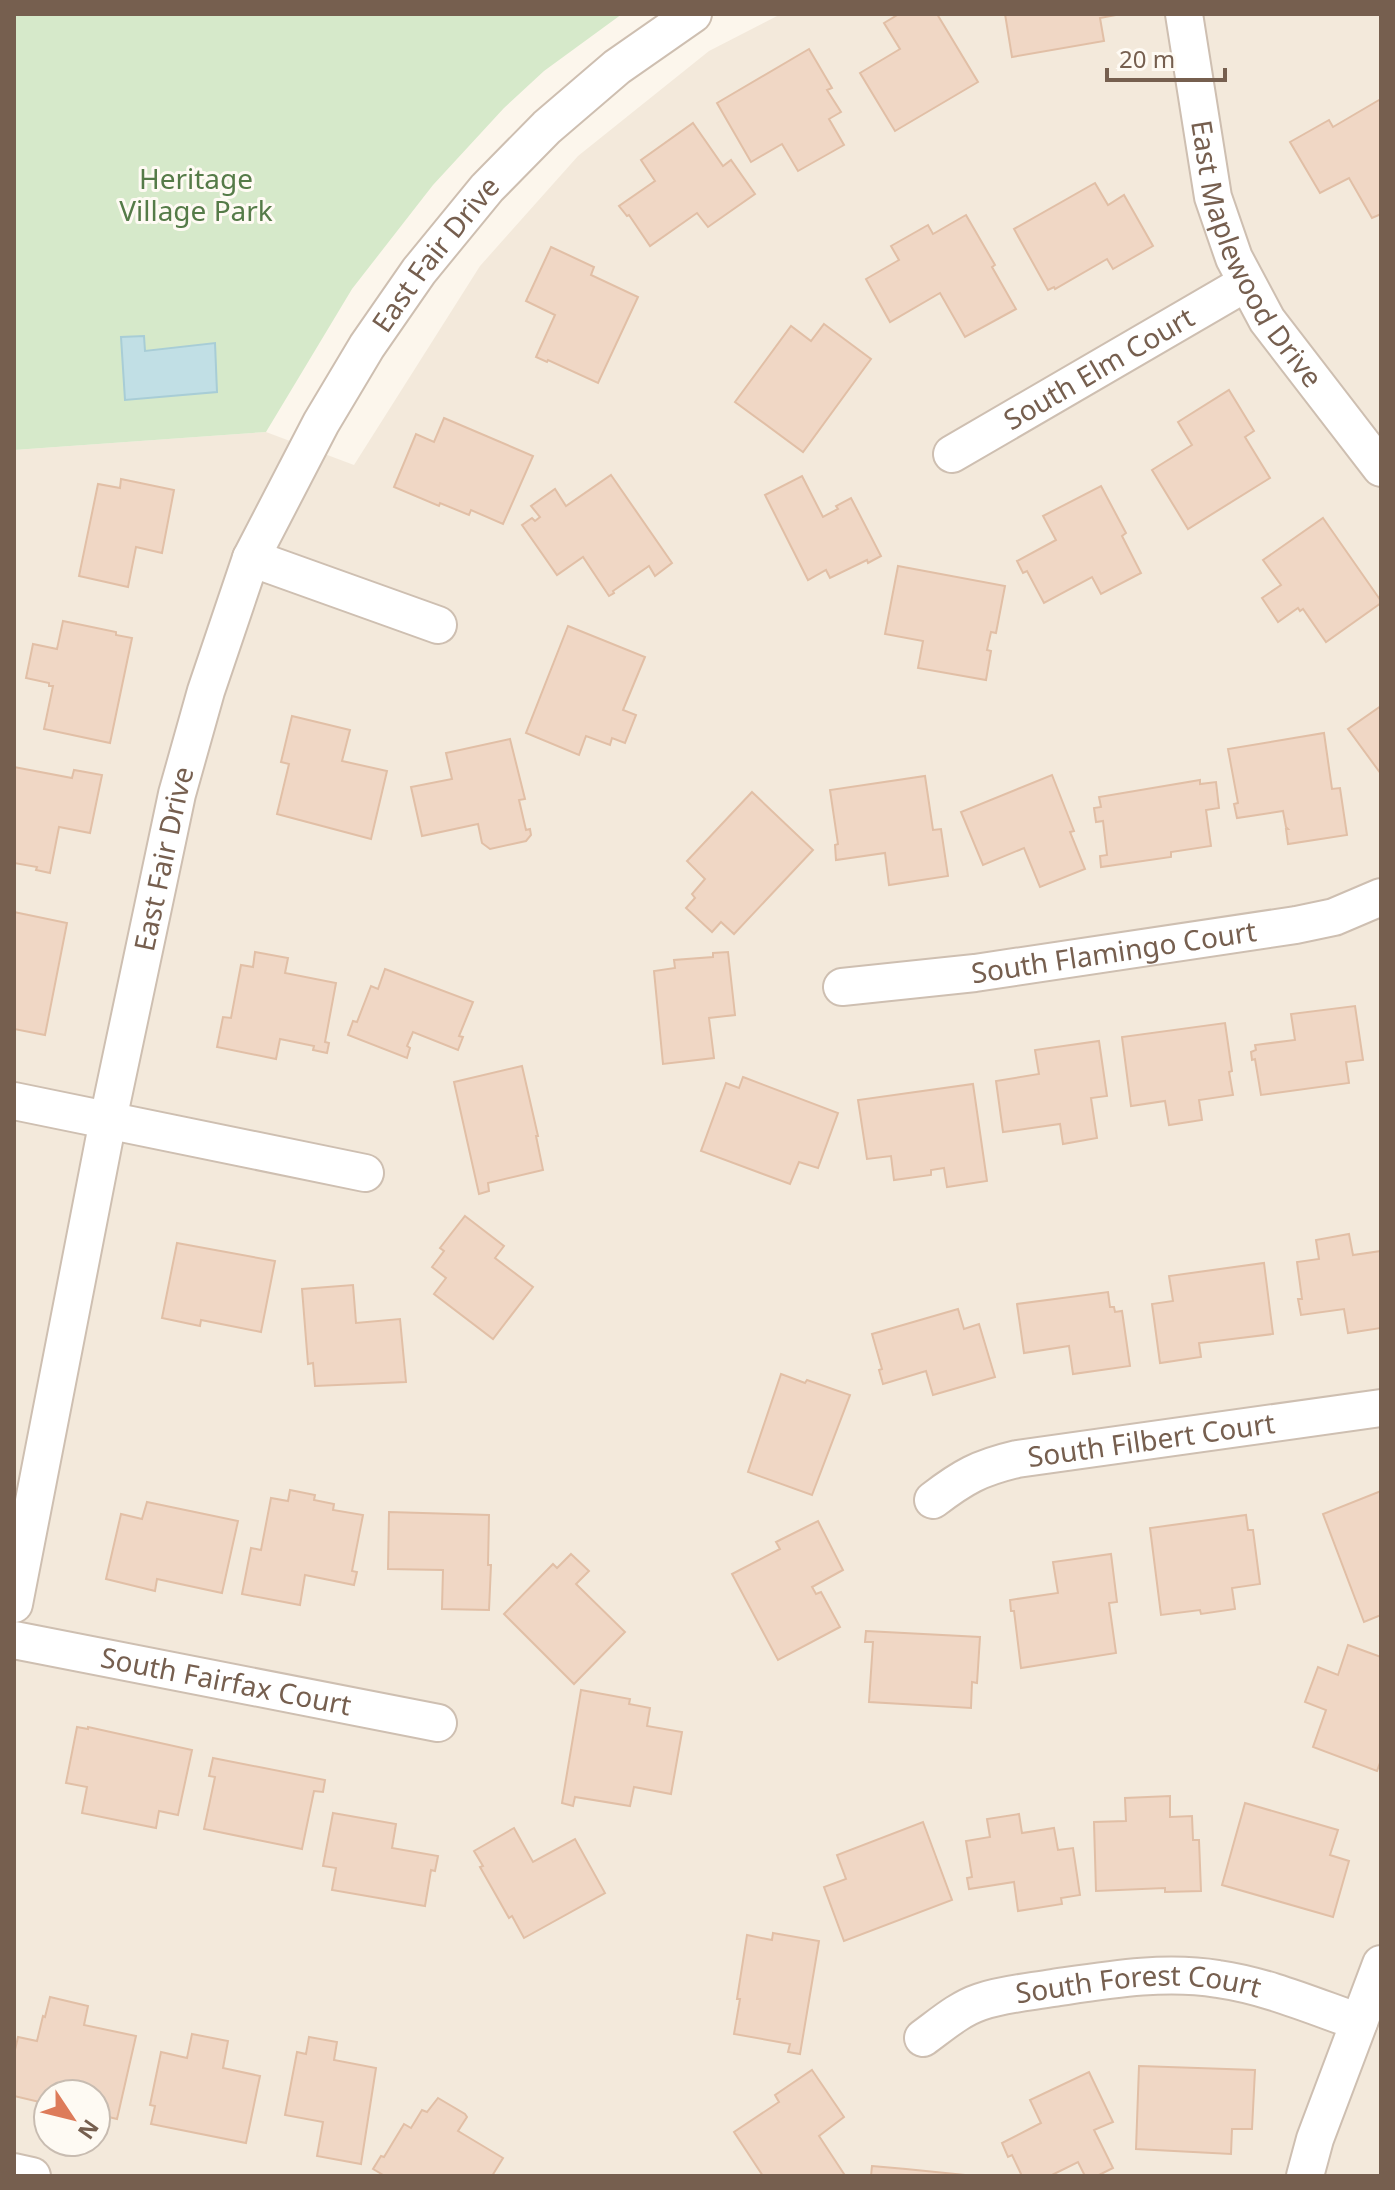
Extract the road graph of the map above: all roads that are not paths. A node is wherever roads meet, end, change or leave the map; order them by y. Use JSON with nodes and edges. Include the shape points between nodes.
{"nodes":[{"id":1,"x":693,"y":14,"type":"edge"},
{"id":2,"x":1184,"y":14,"type":"edge"},
{"id":3,"x":1246,"y":283,"type":"junction"},
{"id":4,"x":952,"y":454,"type":"dead end"},
{"id":5,"x":1381,"y":468,"type":"edge"},
{"id":6,"x":251,"y":558,"type":"junction"},
{"id":7,"x":438,"y":625,"type":"dead end"},
{"id":8,"x":1381,"y":897,"type":"edge"},
{"id":9,"x":842,"y":987,"type":"dead end"},
{"id":10,"x":14,"y":1101,"type":"edge"},
{"id":11,"x":108,"y":1120,"type":"junction"},
{"id":12,"x":365,"y":1173,"type":"dead end"},
{"id":13,"x":1381,"y":1408,"type":"edge"},
{"id":14,"x":933,"y":1500,"type":"dead end"},
{"id":15,"x":14,"y":1604,"type":"edge"},
{"id":16,"x":14,"y":1640,"type":"edge"},
{"id":17,"x":438,"y":1723,"type":"dead end"},
{"id":18,"x":1381,"y":1964,"type":"edge"},
{"id":19,"x":1359,"y":2022,"type":"junction"},
{"id":20,"x":923,"y":2038,"type":"dead end"},
{"id":21,"x":14,"y":2172,"type":"edge"},
{"id":22,"x":32,"y":2176,"type":"edge"},
{"id":23,"x":1305,"y":2176,"type":"edge"}],
"edges":[{"from":1,"to":6,"type":"street","name":"East Fair Drive","via":[[617,67],[547,127],[487,188],[419,271],[321,423]]},
{"from":2,"to":3,"type":"street","name":"East Maplewood Drive","via":[[1213,197]]},
{"from":3,"to":4,"type":"street","name":"South Elm Court"},
{"from":3,"to":5,"type":"street","name":"East Maplewood Drive","via":[[1267,320]]},
{"from":6,"to":7,"type":"street"},
{"from":6,"to":11,"type":"street","name":"East Fair Drive","via":[[177,794]]},
{"from":8,"to":9,"type":"street","name":"South Flamingo Court","via":[[1334,917],[1296,925],[975,973]]},
{"from":10,"to":11,"type":"street"},
{"from":11,"to":12,"type":"street"},
{"from":11,"to":15,"type":"street","name":"East Fair Drive"},
{"from":13,"to":14,"type":"street","name":"South Filbert Court","via":[[1017,1459],[961,1478]]},
{"from":16,"to":17,"type":"street","name":"South Fairfax Court"},
{"from":18,"to":19,"type":"street"},
{"from":19,"to":20,"type":"street","name":"South Forest Court","via":[[1251,1985],[1176,1975],[1099,1981],[979,2003]]},
{"from":19,"to":23,"type":"street"},
{"from":21,"to":22,"type":"street"}]}
